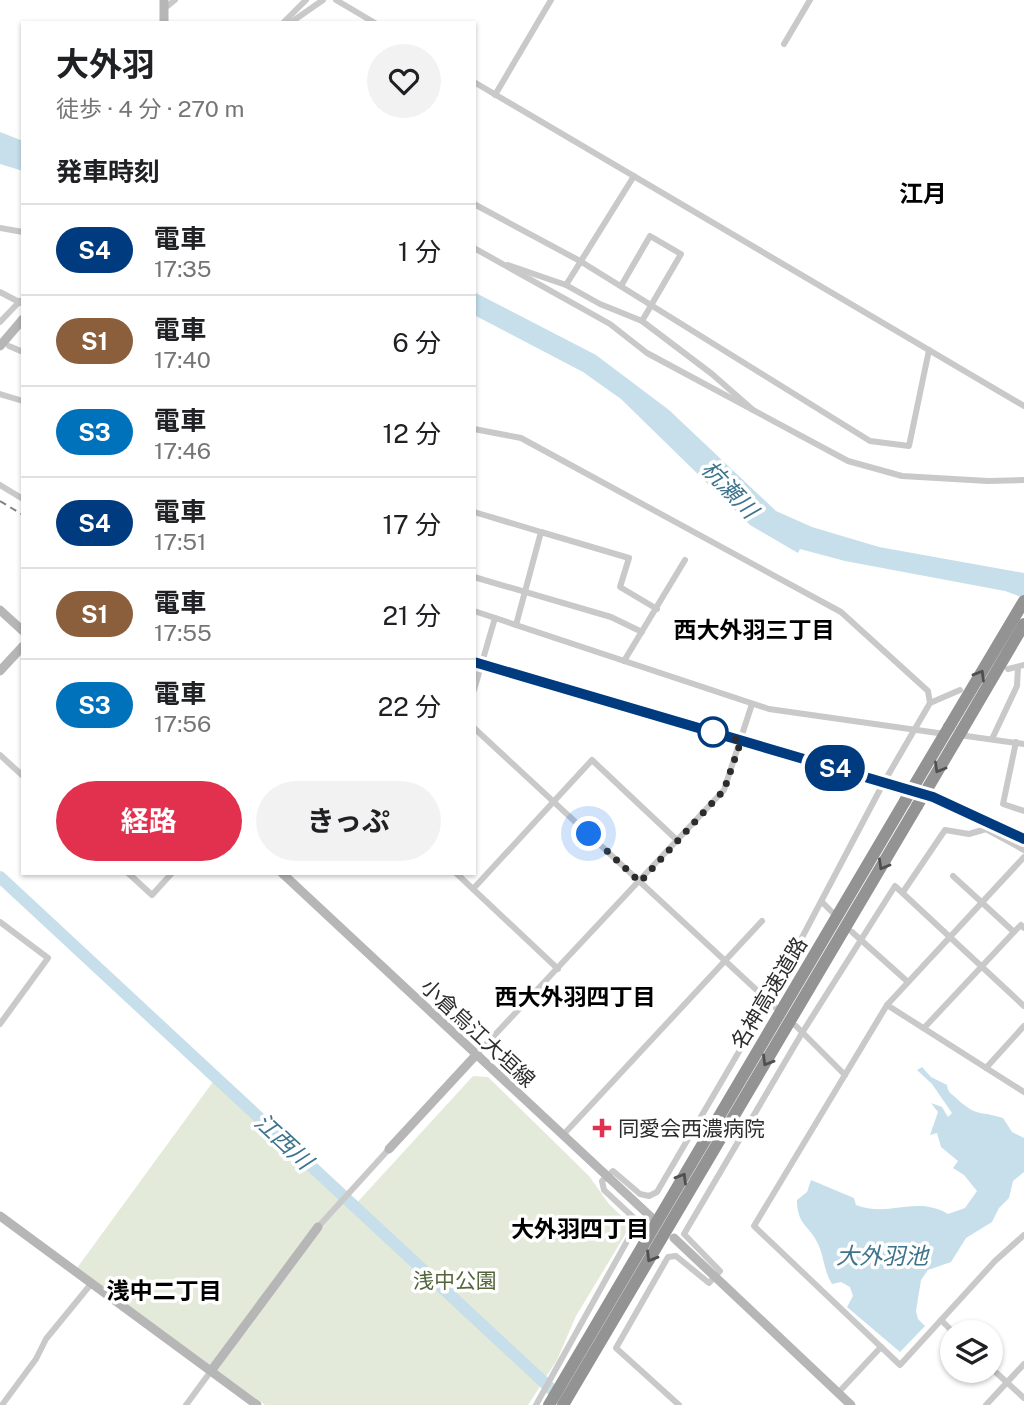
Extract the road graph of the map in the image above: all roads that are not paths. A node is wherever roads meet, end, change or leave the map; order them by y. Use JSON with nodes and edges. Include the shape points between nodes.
{"nodes":[{"id":1,"x":175,"y":0,"type":"edge"},
{"id":2,"x":306,"y":0,"type":"edge"},
{"id":3,"x":323,"y":0,"type":"edge"},
{"id":4,"x":336,"y":0,"type":"edge"},
{"id":5,"x":551,"y":0,"type":"edge"},
{"id":6,"x":810,"y":0,"type":"edge"},
{"id":7,"x":164,"y":4,"type":"edge"},
{"id":8,"x":285,"y":21,"type":"edge"},
{"id":9,"x":293,"y":21,"type":"edge"},
{"id":10,"x":372,"y":21,"type":"edge"},
{"id":11,"x":784,"y":44,"type":"dead end"},
{"id":12,"x":476,"y":83,"type":"edge"},
{"id":13,"x":495,"y":94,"type":"junction"},
{"id":14,"x":634,"y":176,"type":"junction"},
{"id":15,"x":476,"y":205,"type":"edge"},
{"id":16,"x":0,"y":228,"type":"edge"},
{"id":17,"x":21,"y":232,"type":"edge"},
{"id":18,"x":476,"y":249,"type":"edge"},
{"id":19,"x":580,"y":261,"type":"junction"},
{"id":20,"x":501,"y":264,"type":"junction"},
{"id":21,"x":566,"y":285,"type":"junction"},
{"id":22,"x":621,"y":286,"type":"junction"},
{"id":23,"x":0,"y":292,"type":"edge"},
{"id":24,"x":21,"y":303,"type":"edge"},
{"id":25,"x":651,"y":305,"type":"junction"},
{"id":26,"x":642,"y":321,"type":"junction"},
{"id":27,"x":0,"y":322,"type":"edge"},
{"id":28,"x":21,"y":322,"type":"edge"},
{"id":29,"x":4,"y":346,"type":"edge"},
{"id":30,"x":929,"y":350,"type":"junction"},
{"id":31,"x":19,"y":351,"type":"edge"},
{"id":32,"x":0,"y":394,"type":"edge"},
{"id":33,"x":21,"y":400,"type":"edge"},
{"id":34,"x":1024,"y":406,"type":"edge"},
{"id":35,"x":754,"y":412,"type":"junction"},
{"id":36,"x":476,"y":429,"type":"edge"},
{"id":37,"x":1024,"y":480,"type":"edge"},
{"id":38,"x":0,"y":485,"type":"edge"},
{"id":39,"x":21,"y":498,"type":"edge"},
{"id":40,"x":476,"y":513,"type":"edge"},
{"id":41,"x":541,"y":532,"type":"junction"},
{"id":42,"x":685,"y":560,"type":"dead end"},
{"id":43,"x":476,"y":578,"type":"edge"},
{"id":44,"x":525,"y":592,"type":"junction"},
{"id":45,"x":1024,"y":601,"type":"edge"},
{"id":46,"x":657,"y":609,"type":"junction"},
{"id":47,"x":0,"y":610,"type":"edge"},
{"id":48,"x":476,"y":612,"type":"edge"},
{"id":49,"x":495,"y":618,"type":"junction"},
{"id":50,"x":516,"y":625,"type":"junction"},
{"id":51,"x":1019,"y":625,"type":"edge"},
{"id":52,"x":21,"y":629,"type":"edge"},
{"id":53,"x":642,"y":632,"type":"junction"},
{"id":54,"x":21,"y":648,"type":"edge"},
{"id":55,"x":624,"y":661,"type":"junction"},
{"id":56,"x":1021,"y":666,"type":"edge"},
{"id":57,"x":1008,"y":669,"type":"dead end"},
{"id":58,"x":0,"y":671,"type":"edge"},
{"id":59,"x":1021,"y":682,"type":"edge"},
{"id":60,"x":476,"y":683,"type":"edge"},
{"id":61,"x":960,"y":690,"type":"dead end"},
{"id":62,"x":930,"y":703,"type":"junction"},
{"id":63,"x":752,"y":704,"type":"junction"},
{"id":64,"x":476,"y":730,"type":"edge"},
{"id":65,"x":915,"y":730,"type":"junction"},
{"id":66,"x":992,"y":739,"type":"junction"},
{"id":67,"x":1020,"y":743,"type":"edge"},
{"id":68,"x":0,"y":755,"type":"edge"},
{"id":69,"x":21,"y":774,"type":"edge"},
{"id":70,"x":555,"y":802,"type":"junction"},
{"id":71,"x":1024,"y":811,"type":"edge"},
{"id":72,"x":678,"y":841,"type":"junction"},
{"id":73,"x":1024,"y":850,"type":"edge"},
{"id":74,"x":1024,"y":857,"type":"edge"},
{"id":75,"x":130,"y":875,"type":"edge"},
{"id":76,"x":170,"y":875,"type":"edge"},
{"id":77,"x":284,"y":875,"type":"edge"},
{"id":78,"x":458,"y":875,"type":"edge"},
{"id":79,"x":953,"y":876,"type":"dead end"},
{"id":80,"x":640,"y":882,"type":"junction"},
{"id":81,"x":473,"y":889,"type":"junction"},
{"id":82,"x":903,"y":892,"type":"junction"},
{"id":83,"x":823,"y":903,"type":"junction"},
{"id":84,"x":981,"y":903,"type":"junction"},
{"id":85,"x":832,"y":912,"type":"dead end"},
{"id":86,"x":762,"y":921,"type":"dead end"},
{"id":87,"x":0,"y":922,"type":"edge"},
{"id":88,"x":1023,"y":924,"type":"edge"},
{"id":89,"x":852,"y":932,"type":"dead end"},
{"id":90,"x":1014,"y":932,"type":"junction"},
{"id":91,"x":950,"y":936,"type":"junction"},
{"id":92,"x":860,"y":939,"type":"junction"},
{"id":93,"x":725,"y":962,"type":"junction"},
{"id":94,"x":982,"y":966,"type":"junction"},
{"id":95,"x":558,"y":969,"type":"junction"},
{"id":96,"x":908,"y":982,"type":"junction"},
{"id":97,"x":768,"y":1002,"type":"junction"},
{"id":98,"x":887,"y":1005,"type":"junction"},
{"id":99,"x":1024,"y":1006,"type":"edge"},
{"id":100,"x":776,"y":1009,"type":"dead end"},
{"id":101,"x":0,"y":1024,"type":"edge"},
{"id":102,"x":796,"y":1026,"type":"dead end"},
{"id":103,"x":1024,"y":1026,"type":"edge"},
{"id":104,"x":924,"y":1028,"type":"junction"},
{"id":105,"x":802,"y":1032,"type":"junction"},
{"id":106,"x":476,"y":1055,"type":"junction"},
{"id":107,"x":986,"y":1068,"type":"junction"},
{"id":108,"x":845,"y":1075,"type":"junction"},
{"id":109,"x":1024,"y":1092,"type":"edge"},
{"id":110,"x":563,"y":1135,"type":"junction"},
{"id":111,"x":389,"y":1149,"type":"joint"},
{"id":112,"x":606,"y":1175,"type":"junction"},
{"id":113,"x":651,"y":1217,"type":"dead end"},
{"id":114,"x":0,"y":1218,"type":"edge"},
{"id":115,"x":318,"y":1227,"type":"joint"},
{"id":116,"x":1023,"y":1237,"type":"edge"},
{"id":117,"x":674,"y":1238,"type":"dead end"},
{"id":118,"x":715,"y":1278,"type":"junction"},
{"id":119,"x":91,"y":1283,"type":"junction"},
{"id":120,"x":941,"y":1320,"type":"edge"},
{"id":121,"x":940,"y":1321,"type":"edge"},
{"id":122,"x":881,"y":1347,"type":"junction"},
{"id":123,"x":1024,"y":1364,"type":"edge"},
{"id":124,"x":573,"y":1365,"type":"junction"},
{"id":125,"x":211,"y":1371,"type":"junction"},
{"id":126,"x":1003,"y":1378,"type":"edge"},
{"id":127,"x":1007,"y":1382,"type":"junction"},
{"id":128,"x":838,"y":1394,"type":"junction"},
{"id":129,"x":1024,"y":1398,"type":"edge"},
{"id":130,"x":547,"y":1400,"type":"edge"},
{"id":131,"x":2,"y":1405,"type":"edge"},
{"id":132,"x":186,"y":1405,"type":"edge"},
{"id":133,"x":257,"y":1405,"type":"edge"},
{"id":134,"x":536,"y":1405,"type":"edge"},
{"id":135,"x":563,"y":1405,"type":"edge"},
{"id":136,"x":679,"y":1405,"type":"edge"},
{"id":137,"x":851,"y":1405,"type":"edge"},
{"id":138,"x":986,"y":1405,"type":"edge"}],
"edges":[{"from":1,"to":7,"type":"street"},
{"from":2,"to":8,"type":"street"},
{"from":3,"to":9,"type":"street"},
{"from":4,"to":10,"type":"street"},
{"from":5,"to":13,"type":"street"},
{"from":6,"to":11,"type":"street"},
{"from":12,"to":13,"type":"street"},
{"from":13,"to":14,"type":"street"},
{"from":14,"to":19,"type":"street"},
{"from":14,"to":30,"type":"street"},
{"from":15,"to":19,"type":"street"},
{"from":16,"to":17,"type":"street"},
{"from":18,"to":20,"type":"street"},
{"from":19,"to":21,"type":"street"},
{"from":19,"to":22,"type":"street"},
{"from":20,"to":21,"type":"street"},
{"from":20,"to":35,"type":"street"},
{"from":21,"to":26,"type":"street"},
{"from":22,"to":25,"type":"street"},
{"from":22,"to":25,"type":"street","via":[[650,236],[681,254]]},
{"from":23,"to":24,"type":"street"},
{"from":24,"to":27,"type":"street"},
{"from":25,"to":26,"type":"street"},
{"from":25,"to":30,"type":"street","via":[[870,441],[909,446]]},
{"from":26,"to":35,"type":"street","via":[[751,405]]},
{"from":28,"to":29,"type":"main road"},
{"from":29,"to":31,"type":"street"},
{"from":30,"to":34,"type":"street"},
{"from":32,"to":33,"type":"street"},
{"from":35,"to":37,"type":"street","via":[[865,468],[902,475]]},
{"from":36,"to":62,"type":"street","via":[[521,438],[841,612],[928,691]]},
{"from":38,"to":39,"type":"street"},
{"from":40,"to":41,"type":"street"},
{"from":41,"to":44,"type":"street"},
{"from":41,"to":46,"type":"street","via":[[629,558],[620,587]]},
{"from":42,"to":46,"type":"street"},
{"from":43,"to":44,"type":"street"},
{"from":44,"to":50,"type":"street"},
{"from":44,"to":53,"type":"street","via":[[611,617]]},
{"from":45,"to":51,"type":"highway","name":"名神高速道路"},
{"from":46,"to":53,"type":"street"},
{"from":47,"to":52,"type":"main road"},
{"from":48,"to":49,"type":"street"},
{"from":49,"to":50,"type":"street"},
{"from":49,"to":60,"type":"street"},
{"from":50,"to":55,"type":"street"},
{"from":51,"to":124,"type":"highway","name":"名神高速道路","bridge":true},
{"from":53,"to":55,"type":"street"},
{"from":54,"to":58,"type":"main road"},
{"from":55,"to":63,"type":"street"},
{"from":56,"to":57,"type":"street"},
{"from":56,"to":59,"type":"street"},
{"from":59,"to":66,"type":"street"},
{"from":61,"to":62,"type":"street"},
{"from":62,"to":65,"type":"street"},
{"from":63,"to":65,"type":"street"},
{"from":63,"to":72,"type":"street","via":[[724,790]]},
{"from":64,"to":70,"type":"street"},
{"from":65,"to":66,"type":"street"},
{"from":65,"to":83,"type":"street"},
{"from":66,"to":67,"type":"street"},
{"from":67,"to":71,"type":"street","via":[[1003,804]]},
{"from":68,"to":69,"type":"street"},
{"from":70,"to":72,"type":"street","via":[[593,760]]},
{"from":70,"to":80,"type":"street"},
{"from":70,"to":81,"type":"street"},
{"from":72,"to":80,"type":"street"},
{"from":73,"to":82,"type":"street","via":[[986,829],[969,834],[945,830]]},
{"from":74,"to":84,"type":"street"},
{"from":75,"to":76,"type":"street","via":[[152,895]]},
{"from":77,"to":106,"type":"main road","name":"小倉烏江大垣線"},
{"from":78,"to":81,"type":"street"},
{"from":79,"to":84,"type":"street"},
{"from":80,"to":93,"type":"street"},
{"from":80,"to":95,"type":"street"},
{"from":81,"to":95,"type":"street"},
{"from":82,"to":91,"type":"street"},
{"from":82,"to":92,"type":"street","via":[[895,886]]},
{"from":83,"to":85,"type":"street"},
{"from":83,"to":97,"type":"street"},
{"from":84,"to":90,"type":"street"},
{"from":84,"to":91,"type":"street"},
{"from":86,"to":93,"type":"street"},
{"from":87,"to":101,"type":"street","via":[[48,958]]},
{"from":88,"to":90,"type":"street"},
{"from":89,"to":92,"type":"street"},
{"from":90,"to":94,"type":"street"},
{"from":91,"to":94,"type":"street"},
{"from":91,"to":96,"type":"street"},
{"from":92,"to":96,"type":"street"},
{"from":92,"to":105,"type":"street"},
{"from":93,"to":97,"type":"street"},
{"from":93,"to":110,"type":"street"},
{"from":94,"to":99,"type":"street"},
{"from":94,"to":104,"type":"street"},
{"from":95,"to":106,"type":"street"},
{"from":96,"to":98,"type":"street"},
{"from":97,"to":100,"type":"street"},
{"from":97,"to":112,"type":"street","via":[[657,1192],[640,1194],[617,1173]]},
{"from":98,"to":104,"type":"street"},
{"from":98,"to":108,"type":"street"},
{"from":102,"to":105,"type":"street"},
{"from":103,"to":107,"type":"street"},
{"from":104,"to":107,"type":"street"},
{"from":105,"to":108,"type":"street"},
{"from":105,"to":118,"type":"street","via":[[684,1234],[720,1271]]},
{"from":106,"to":110,"type":"main road","name":"小倉烏江大垣線"},
{"from":106,"to":111,"type":"main road"},
{"from":107,"to":109,"type":"street"},
{"from":108,"to":122,"type":"street","via":[[754,1226]]},
{"from":110,"to":112,"type":"main road","name":"小倉烏江大垣線"},
{"from":111,"to":115,"type":"street"},
{"from":112,"to":113,"type":"main road","name":"小倉烏江大垣線"},
{"from":112,"to":124,"type":"street","via":[[604,1189],[634,1217],[636,1225],[586,1312]]},
{"from":114,"to":119,"type":"main road"},
{"from":115,"to":125,"type":"main road"},
{"from":116,"to":120,"type":"street"},
{"from":117,"to":118,"type":"main road"},
{"from":118,"to":128,"type":"main road"},
{"from":118,"to":136,"type":"street","via":[[709,1283],[676,1256],[668,1256],[615,1348]]},
{"from":119,"to":125,"type":"main road"},
{"from":119,"to":131,"type":"street"},
{"from":121,"to":122,"type":"street","via":[[900,1365]]},
{"from":122,"to":128,"type":"street"},
{"from":123,"to":127,"type":"street"},
{"from":124,"to":130,"type":"highway","name":"名神高速道路"},
{"from":124,"to":135,"type":"highway","name":"名神高速道路"},
{"from":125,"to":132,"type":"street"},
{"from":125,"to":133,"type":"main road"},
{"from":126,"to":127,"type":"street"},
{"from":127,"to":129,"type":"street"},
{"from":127,"to":138,"type":"street"},
{"from":128,"to":137,"type":"main road"},
{"from":130,"to":134,"type":"street"}]}
